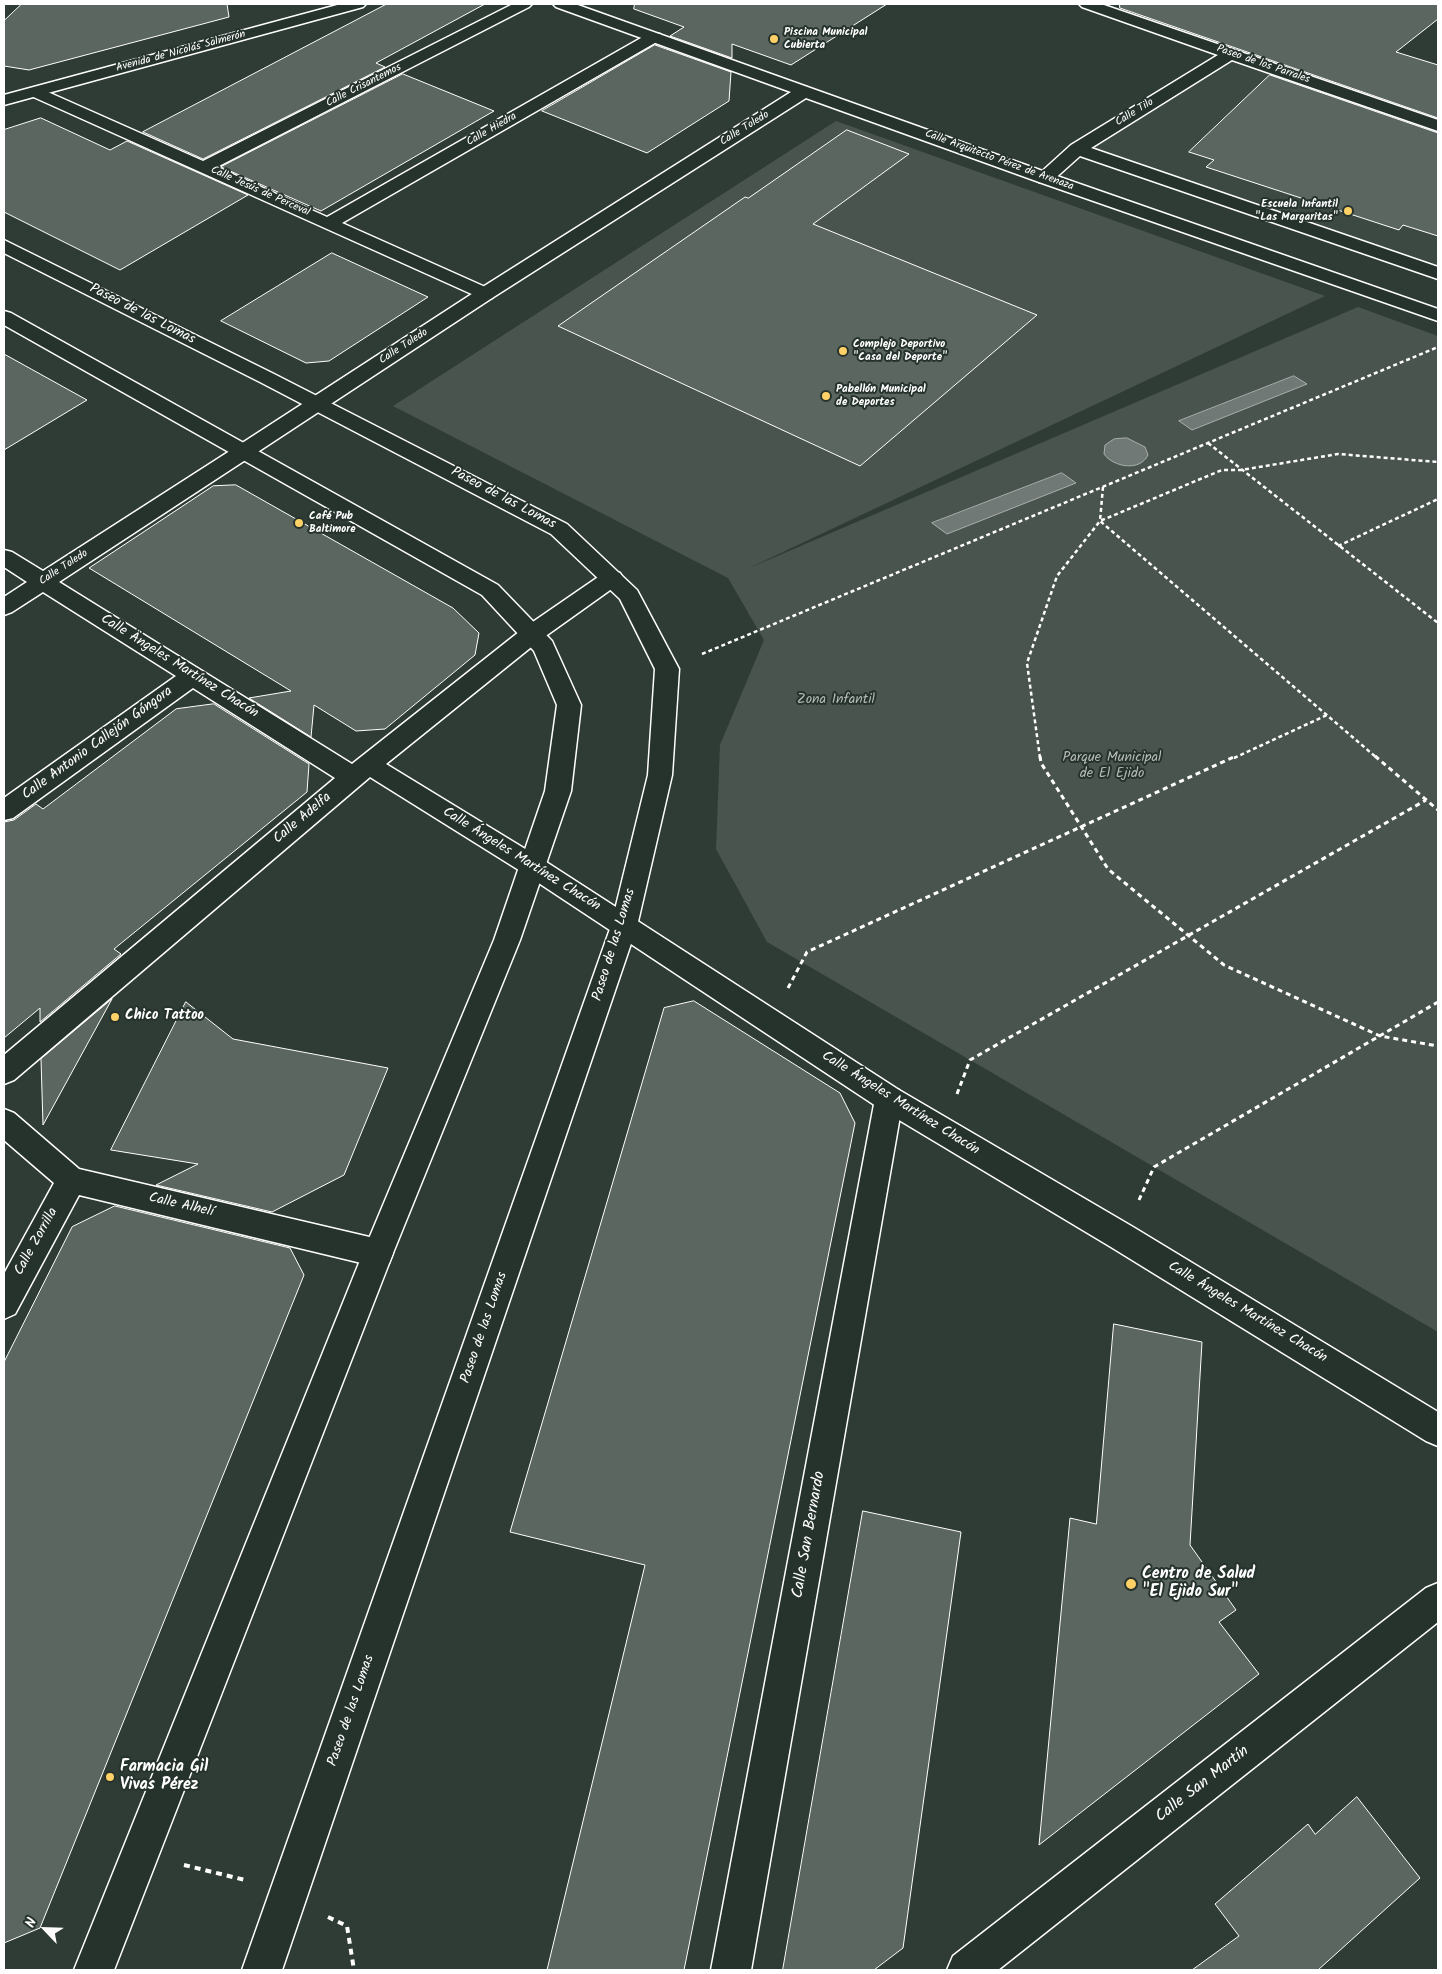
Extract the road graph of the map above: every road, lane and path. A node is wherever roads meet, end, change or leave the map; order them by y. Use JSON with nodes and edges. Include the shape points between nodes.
{"nodes":[{"id":1,"x":358,"y":4,"type":"edge"},
{"id":2,"x":524,"y":4,"type":"edge"},
{"id":3,"x":561,"y":4,"type":"edge"},
{"id":4,"x":1087,"y":4,"type":"edge"},
{"id":5,"x":654,"y":37,"type":"junction"},
{"id":6,"x":1230,"y":54,"type":"junction"},
{"id":7,"x":77,"y":80,"type":"junction"},
{"id":8,"x":10,"y":81,"type":"dead end"},
{"id":9,"x":806,"y":90,"type":"junction"},
{"id":10,"x":35,"y":92,"type":"junction"},
{"id":11,"x":4,"y":100,"type":"edge"},
{"id":12,"x":1438,"y":126,"type":"edge"},
{"id":13,"x":1077,"y":150,"type":"junction"},
{"id":14,"x":205,"y":167,"type":"junction"},
{"id":15,"x":1044,"y":178,"type":"junction"},
{"id":16,"x":329,"y":223,"type":"junction"},
{"id":17,"x":4,"y":246,"type":"edge"},
{"id":18,"x":1438,"y":273,"type":"edge"},
{"id":19,"x":485,"y":294,"type":"junction"},
{"id":20,"x":1438,"y":315,"type":"edge"},
{"id":21,"x":4,"y":317,"type":"edge"},
{"id":22,"x":1438,"y":347,"type":"edge"},
{"id":23,"x":317,"y":404,"type":"junction"},
{"id":24,"x":1208,"y":443,"type":"junction"},
{"id":25,"x":243,"y":452,"type":"junction"},
{"id":26,"x":1438,"y":462,"type":"edge"},
{"id":27,"x":1241,"y":470,"type":"junction"},
{"id":28,"x":1103,"y":487,"type":"junction"},
{"id":29,"x":1438,"y":499,"type":"edge"},
{"id":30,"x":1100,"y":521,"type":"junction"},
{"id":31,"x":1338,"y":546,"type":"junction"},
{"id":32,"x":4,"y":556,"type":"edge"},
{"id":33,"x":612,"y":578,"type":"junction"},
{"id":34,"x":43,"y":581,"type":"junction"},
{"id":35,"x":4,"y":607,"type":"edge"},
{"id":36,"x":1438,"y":624,"type":"edge"},
{"id":37,"x":532,"y":634,"type":"junction"},
{"id":38,"x":667,"y":669,"type":"junction"},
{"id":39,"x":192,"y":676,"type":"junction"},
{"id":40,"x":1327,"y":715,"type":"junction"},
{"id":41,"x":361,"y":771,"type":"junction"},
{"id":42,"x":1426,"y":800,"type":"junction"},
{"id":43,"x":1438,"y":810,"type":"edge"},
{"id":44,"x":4,"y":811,"type":"edge"},
{"id":45,"x":1081,"y":827,"type":"junction"},
{"id":46,"x":531,"y":865,"type":"junction"},
{"id":47,"x":624,"y":926,"type":"junction"},
{"id":48,"x":1188,"y":935,"type":"junction"},
{"id":49,"x":1438,"y":1002,"type":"edge"},
{"id":50,"x":771,"y":1022,"type":"junction"},
{"id":51,"x":1380,"y":1036,"type":"junction"},
{"id":52,"x":1438,"y":1046,"type":"edge"},
{"id":53,"x":4,"y":1072,"type":"edge"},
{"id":54,"x":889,"y":1099,"type":"junction"},
{"id":55,"x":4,"y":1122,"type":"edge"},
{"id":56,"x":942,"y":1131,"type":"junction"},
{"id":57,"x":71,"y":1180,"type":"junction"},
{"id":58,"x":1122,"y":1237,"type":"junction"},
{"id":59,"x":378,"y":1254,"type":"junction"},
{"id":60,"x":4,"y":1304,"type":"edge"},
{"id":61,"x":1438,"y":1430,"type":"edge"},
{"id":62,"x":1438,"y":1600,"type":"edge"},
{"id":63,"x":140,"y":1854,"type":"junction"},
{"id":64,"x":249,"y":1871,"type":"dead end"},
{"id":65,"x":287,"y":1899,"type":"junction"},
{"id":66,"x":94,"y":1970,"type":"edge"},
{"id":67,"x":262,"y":1970,"type":"edge"},
{"id":68,"x":354,"y":1970,"type":"edge"},
{"id":69,"x":731,"y":1970,"type":"edge"},
{"id":70,"x":967,"y":1970,"type":"edge"}],
"edges":[{"from":1,"to":7,"type":"street","name":"Avenida de Nicolás Salmerón"},
{"from":2,"to":14,"type":"street","name":"Calle Crisantemos"},
{"from":3,"to":5,"type":"street","name":"Calle Arquitecto Pérez de Arenaza"},
{"from":4,"to":6,"type":"street","name":"Paseo de los Parrales"},
{"from":5,"to":9,"type":"street","name":"Calle Arquitecto Pérez de Arenaza"},
{"from":5,"to":16,"type":"street","name":"Calle Hiedra"},
{"from":6,"to":12,"type":"street","name":"Paseo de los Parrales"},
{"from":6,"to":13,"type":"street","name":"Calle Tilo"},
{"from":7,"to":8,"type":"street"},
{"from":7,"to":10,"type":"street","name":"Avenida de Nicolás Salmerón"},
{"from":9,"to":15,"type":"street","name":"Calle Arquitecto Pérez de Arenaza"},
{"from":9,"to":19,"type":"street","name":"Calle Toledo"},
{"from":10,"to":11,"type":"street","name":"Avenida de Nicolás Salmerón"},
{"from":10,"to":14,"type":"street","name":"Calle Jesús de Perceval"},
{"from":13,"to":15,"type":"street","name":"Calle Tilo"},
{"from":13,"to":18,"type":"street"},
{"from":14,"to":16,"type":"street","name":"Calle Jesús de Perceval"},
{"from":15,"to":20,"type":"street","name":"Calle Arquitecto Pérez de Arenaza"},
{"from":16,"to":19,"type":"street","name":"Calle Jesús de Perceval"},
{"from":17,"to":23,"type":"street","name":"Paseo de las Lomas"},
{"from":19,"to":23,"type":"street","name":"Calle Toledo"},
{"from":21,"to":25,"type":"street"},
{"from":22,"to":24,"type":"path"},
{"from":23,"to":25,"type":"street","name":"Calle Toledo"},
{"from":23,"to":33,"type":"street","name":"Paseo de las Lomas","via":[[559,528]]},
{"from":24,"to":27,"type":"path"},
{"from":24,"to":28,"type":"path"},
{"from":25,"to":34,"type":"street","name":"Calle Toledo"},
{"from":25,"to":37,"type":"street","via":[[490,590]]},
{"from":26,"to":27,"type":"path","via":[[1338,454]]},
{"from":27,"to":30,"type":"path","via":[[1222,470]]},
{"from":27,"to":31,"type":"path"},
{"from":28,"to":30,"type":"path"},
{"from":28,"to":38,"type":"path"},
{"from":29,"to":31,"type":"path"},
{"from":30,"to":40,"type":"path"},
{"from":30,"to":45,"type":"path","via":[[1057,576],[1026,663],[1041,763]]},
{"from":31,"to":36,"type":"path"},
{"from":32,"to":34,"type":"street","name":"Calle Ängeles Martínez Chacón"},
{"from":33,"to":37,"type":"street","name":"Calle Adelfa"},
{"from":33,"to":38,"type":"street","name":"Paseo de las Lomas","via":[[629,595]]},
{"from":34,"to":35,"type":"street","name":"Calle Toledo"},
{"from":34,"to":39,"type":"street","name":"Calle Ängeles Martínez Chacón"},
{"from":37,"to":41,"type":"street","name":"Calle Adelfa"},
{"from":37,"to":46,"type":"street","via":[[544,647],[568,705],[558,791]]},
{"from":38,"to":47,"type":"street","name":"Paseo de las Lomas","via":[[660,774]]},
{"from":39,"to":41,"type":"street","name":"Calle Ängeles Martínez Chacón"},
{"from":39,"to":44,"type":"street","name":"Calle Antonio Callejón Góngora"},
{"from":40,"to":42,"type":"path"},
{"from":40,"to":45,"type":"path"},
{"from":41,"to":46,"type":"street","name":"Calle Ángeles Martínez Chacón"},
{"from":41,"to":53,"type":"street","name":"Calle Adelfa"},
{"from":42,"to":43,"type":"path"},
{"from":42,"to":48,"type":"path"},
{"from":45,"to":48,"type":"path","via":[[1108,869]]},
{"from":45,"to":50,"type":"path","via":[[808,952]]},
{"from":46,"to":47,"type":"street","name":"Calle Ángeles Martínez Chacón"},
{"from":46,"to":59,"type":"street","via":[[507,940]]},
{"from":47,"to":50,"type":"street","name":"Calle Ángeles Martínez Chacón"},
{"from":47,"to":65,"type":"street","name":"Paseo de las Lomas"},
{"from":48,"to":51,"type":"path","via":[[1224,965]]},
{"from":48,"to":56,"type":"path","via":[[970,1060]]},
{"from":49,"to":51,"type":"path"},
{"from":50,"to":54,"type":"street","name":"Calle Ángeles Martínez Chacón"},
{"from":51,"to":52,"type":"path"},
{"from":51,"to":58,"type":"path","via":[[1154,1167]]},
{"from":54,"to":56,"type":"street","name":"Calle Ángeles Martínez Chacón"},
{"from":54,"to":69,"type":"street","name":"Calle San Bernardo"},
{"from":55,"to":57,"type":"street","name":"Calle Alhelí"},
{"from":56,"to":58,"type":"street","name":"Calle Ángeles Martínez Chacón"},
{"from":57,"to":59,"type":"street","name":"Calle Alhelí"},
{"from":57,"to":60,"type":"street","name":"Calle Zorrilla"},
{"from":58,"to":61,"type":"street","name":"Calle Ángeles Martínez Chacón"},
{"from":59,"to":63,"type":"street"},
{"from":62,"to":70,"type":"street","name":"Calle San Martín"},
{"from":63,"to":64,"type":"path","via":[[246,1880]]},
{"from":63,"to":66,"type":"street"},
{"from":65,"to":67,"type":"street","name":"Paseo de las Lomas"},
{"from":65,"to":68,"type":"path","via":[[348,1926]]}]}
